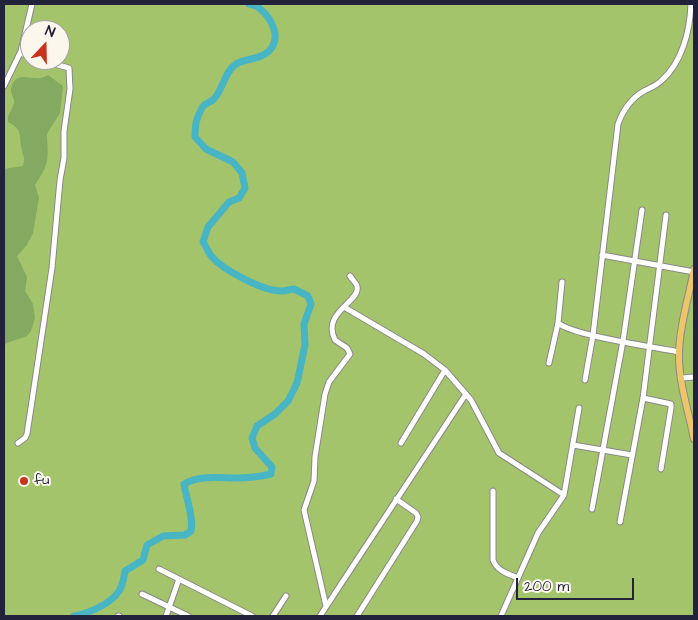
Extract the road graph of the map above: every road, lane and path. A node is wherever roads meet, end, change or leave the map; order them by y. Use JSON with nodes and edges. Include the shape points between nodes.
{"nodes":[{"id":1,"x":32,"y":4,"type":"edge"},
{"id":2,"x":691,"y":4,"type":"edge"},
{"id":3,"x":28,"y":20,"type":"edge"},
{"id":4,"x":20,"y":53,"type":"edge"},
{"id":5,"x":69,"y":70,"type":"edge"},
{"id":6,"x":4,"y":86,"type":"edge"},
{"id":7,"x":642,"y":210,"type":"dead end"},
{"id":8,"x":666,"y":215,"type":"dead end"},
{"id":9,"x":602,"y":255,"type":"junction"},
{"id":10,"x":634,"y":262,"type":"junction"},
{"id":11,"x":659,"y":266,"type":"junction"},
{"id":12,"x":694,"y":271,"type":"edge"},
{"id":13,"x":350,"y":276,"type":"dead end"},
{"id":14,"x":562,"y":282,"type":"dead end"},
{"id":15,"x":344,"y":307,"type":"junction"},
{"id":16,"x":558,"y":323,"type":"junction"},
{"id":17,"x":593,"y":335,"type":"junction"},
{"id":18,"x":623,"y":341,"type":"junction"},
{"id":19,"x":650,"y":346,"type":"junction"},
{"id":20,"x":679,"y":352,"type":"junction"},
{"id":21,"x":549,"y":363,"type":"dead end"},
{"id":22,"x":445,"y":370,"type":"junction"},
{"id":23,"x":694,"y":377,"type":"edge"},
{"id":24,"x":682,"y":378,"type":"junction"},
{"id":25,"x":585,"y":380,"type":"dead end"},
{"id":26,"x":466,"y":394,"type":"junction"},
{"id":27,"x":643,"y":398,"type":"junction"},
{"id":28,"x":579,"y":408,"type":"dead end"},
{"id":29,"x":694,"y":439,"type":"edge"},
{"id":30,"x":18,"y":442,"type":"dead end"},
{"id":31,"x":400,"y":443,"type":"dead end"},
{"id":32,"x":573,"y":445,"type":"junction"},
{"id":33,"x":603,"y":450,"type":"junction"},
{"id":34,"x":632,"y":455,"type":"junction"},
{"id":35,"x":661,"y":469,"type":"dead end"},
{"id":36,"x":493,"y":491,"type":"dead end"},
{"id":37,"x":564,"y":495,"type":"junction"},
{"id":38,"x":396,"y":499,"type":"junction"},
{"id":39,"x":592,"y":509,"type":"dead end"},
{"id":40,"x":620,"y":522,"type":"dead end"},
{"id":41,"x":159,"y":569,"type":"dead end"},
{"id":42,"x":518,"y":578,"type":"junction"},
{"id":43,"x":179,"y":579,"type":"junction"},
{"id":44,"x":142,"y":594,"type":"dead end"},
{"id":45,"x":286,"y":596,"type":"dead end"},
{"id":46,"x":326,"y":606,"type":"junction"},
{"id":47,"x":169,"y":607,"type":"junction"},
{"id":48,"x":166,"y":616,"type":"edge"},
{"id":49,"x":188,"y":616,"type":"edge"},
{"id":50,"x":252,"y":616,"type":"edge"},
{"id":51,"x":273,"y":616,"type":"edge"},
{"id":52,"x":320,"y":616,"type":"edge"},
{"id":53,"x":357,"y":616,"type":"edge"},
{"id":54,"x":502,"y":616,"type":"edge"}],
"edges":[{"from":1,"to":3,"type":"street"},
{"from":2,"to":9,"type":"street","via":[[689,29],[672,71],[630,102],[618,124]]},
{"from":4,"to":6,"type":"street"},
{"from":5,"to":30,"type":"street","via":[[64,158],[50,277],[27,434]]},
{"from":7,"to":10,"type":"street"},
{"from":8,"to":11,"type":"street"},
{"from":9,"to":10,"type":"street"},
{"from":9,"to":17,"type":"street"},
{"from":10,"to":11,"type":"street"},
{"from":10,"to":18,"type":"street"},
{"from":11,"to":12,"type":"street"},
{"from":11,"to":19,"type":"street"},
{"from":12,"to":20,"type":"main road"},
{"from":13,"to":15,"type":"street","via":[[357,289]]},
{"from":14,"to":16,"type":"street"},
{"from":15,"to":22,"type":"street"},
{"from":15,"to":46,"type":"street","via":[[333,322],[332,334],[350,354],[324,394],[314,481],[304,510]]},
{"from":16,"to":17,"type":"street"},
{"from":16,"to":21,"type":"street"},
{"from":17,"to":18,"type":"street"},
{"from":17,"to":25,"type":"street"},
{"from":18,"to":19,"type":"street"},
{"from":18,"to":33,"type":"street"},
{"from":19,"to":20,"type":"street"},
{"from":19,"to":27,"type":"street"},
{"from":20,"to":24,"type":"main road"},
{"from":22,"to":26,"type":"street"},
{"from":22,"to":31,"type":"street"},
{"from":23,"to":24,"type":"street"},
{"from":24,"to":29,"type":"main road"},
{"from":26,"to":37,"type":"street","via":[[498,452]]},
{"from":26,"to":38,"type":"street"},
{"from":27,"to":34,"type":"street"},
{"from":27,"to":35,"type":"street","via":[[671,404]]},
{"from":28,"to":32,"type":"street"},
{"from":32,"to":33,"type":"street"},
{"from":32,"to":37,"type":"street"},
{"from":33,"to":34,"type":"street"},
{"from":33,"to":39,"type":"street"},
{"from":34,"to":40,"type":"street"},
{"from":36,"to":42,"type":"street","via":[[493,560],[504,572]]},
{"from":37,"to":42,"type":"street","via":[[538,533]]},
{"from":38,"to":46,"type":"street"},
{"from":38,"to":53,"type":"street","via":[[416,513],[417,521]]},
{"from":41,"to":43,"type":"street"},
{"from":42,"to":54,"type":"street"},
{"from":43,"to":47,"type":"street"},
{"from":43,"to":50,"type":"street"},
{"from":44,"to":47,"type":"street"},
{"from":45,"to":51,"type":"street"},
{"from":46,"to":52,"type":"street"},
{"from":47,"to":48,"type":"street"},
{"from":47,"to":49,"type":"street"}]}
